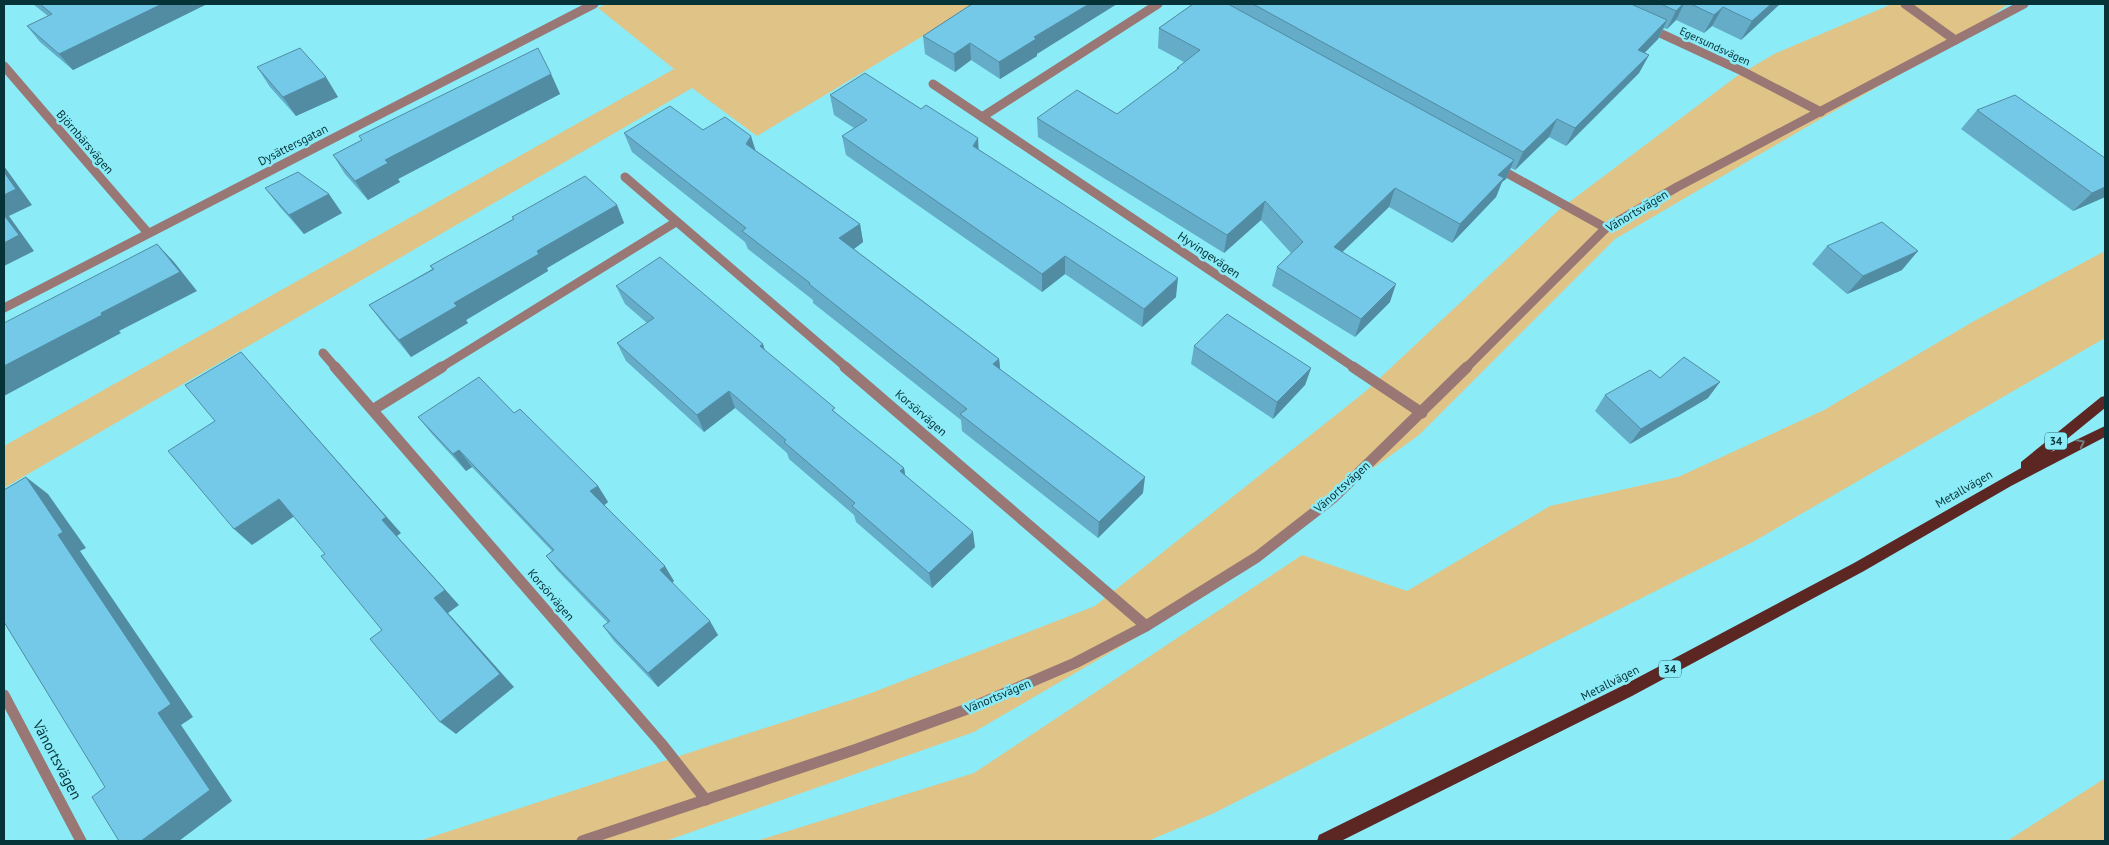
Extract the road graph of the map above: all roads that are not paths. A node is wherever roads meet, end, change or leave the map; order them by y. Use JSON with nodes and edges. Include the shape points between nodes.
{"nodes":[{"id":1,"x":594,"y":4,"type":"edge"},
{"id":2,"x":1158,"y":4,"type":"edge"},
{"id":3,"x":1905,"y":4,"type":"edge"},
{"id":4,"x":2024,"y":4,"type":"edge"},
{"id":5,"x":1643,"y":25,"type":"edge"},
{"id":6,"x":1955,"y":40,"type":"junction"},
{"id":7,"x":4,"y":66,"type":"edge"},
{"id":8,"x":933,"y":84,"type":"dead end"},
{"id":9,"x":1820,"y":112,"type":"junction"},
{"id":10,"x":982,"y":117,"type":"junction"},
{"id":11,"x":1490,"y":163,"type":"edge"},
{"id":12,"x":625,"y":177,"type":"dead end"},
{"id":13,"x":676,"y":222,"type":"junction"},
{"id":14,"x":1606,"y":228,"type":"junction"},
{"id":15,"x":148,"y":233,"type":"junction"},
{"id":16,"x":4,"y":308,"type":"edge"},
{"id":17,"x":323,"y":353,"type":"dead end"},
{"id":18,"x":2105,"y":401,"type":"edge"},
{"id":19,"x":374,"y":409,"type":"junction"},
{"id":20,"x":1422,"y":412,"type":"junction"},
{"id":21,"x":2105,"y":431,"type":"edge"},
{"id":22,"x":2006,"y":482,"type":"junction"},
{"id":23,"x":1146,"y":626,"type":"junction"},
{"id":24,"x":4,"y":695,"type":"edge"},
{"id":25,"x":706,"y":800,"type":"junction"},
{"id":26,"x":81,"y":841,"type":"edge"},
{"id":27,"x":582,"y":841,"type":"edge"},
{"id":28,"x":1325,"y":841,"type":"edge"}],
"edges":[{"from":1,"to":15,"type":"street","name":"Dysättersgatan"},
{"from":2,"to":10,"type":"street"},
{"from":3,"to":6,"type":"street"},
{"from":4,"to":6,"type":"street","name":"Vänortsvägen"},
{"from":5,"to":9,"type":"street","name":"Egersundsvägen"},
{"from":6,"to":9,"type":"street","name":"Vänortsvägen"},
{"from":7,"to":15,"type":"street","name":"Björnbärsvägen"},
{"from":8,"to":10,"type":"street","name":"Hyvingevägen"},
{"from":9,"to":14,"type":"street","name":"Vänortsvägen"},
{"from":10,"to":20,"type":"street","name":"Hyvingevägen"},
{"from":11,"to":14,"type":"street"},
{"from":12,"to":13,"type":"street","name":"Korsörvägen"},
{"from":13,"to":19,"type":"street"},
{"from":13,"to":23,"type":"street","name":"Korsörvägen"},
{"from":14,"to":20,"type":"street","name":"Vänortsvägen"},
{"from":15,"to":16,"type":"street","name":"Dysättersgatan"},
{"from":17,"to":19,"type":"street","name":"Korsörvägen"},
{"from":18,"to":22,"type":"main road","name":"Metallvägen","number":"34"},
{"from":19,"to":25,"type":"street","name":"Korsörvägen","via":[[661,742]]},
{"from":20,"to":23,"type":"street","name":"Vänortsvägen","via":[[1333,498],[1258,556]]},
{"from":22,"to":21,"type":"main road","name":"Metallvägen","number":"34","one_way":true},
{"from":22,"to":28,"type":"main road","name":"Metallvägen","number":"34","via":[[1860,567],[1636,687]]},
{"from":23,"to":25,"type":"street","name":"Vänortsvägen","via":[[1076,663],[970,708]]},
{"from":24,"to":26,"type":"street","name":"Vänortsvägen"},
{"from":25,"to":27,"type":"street","name":"Vänortsvägen"}]}
